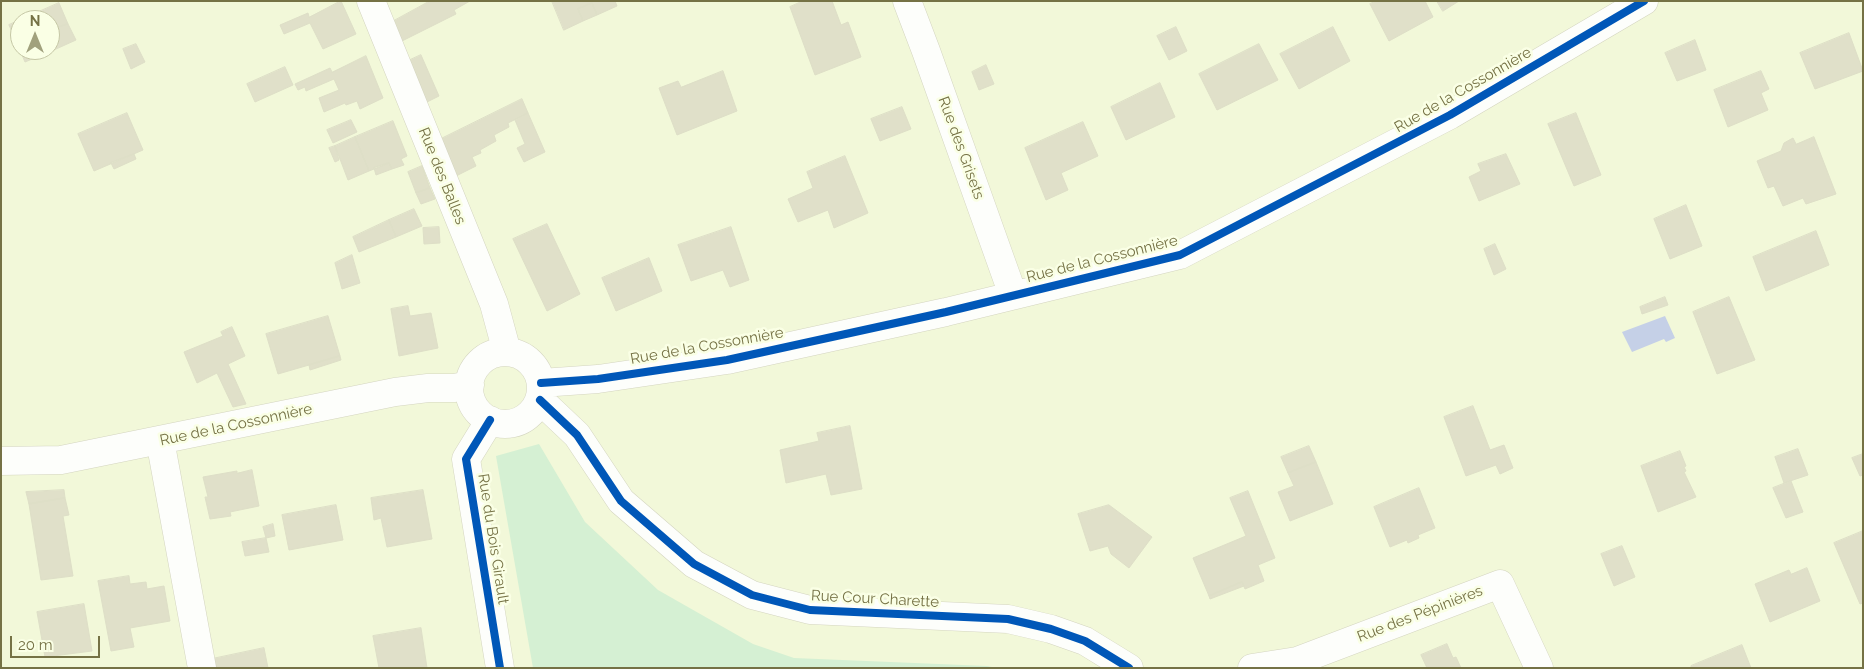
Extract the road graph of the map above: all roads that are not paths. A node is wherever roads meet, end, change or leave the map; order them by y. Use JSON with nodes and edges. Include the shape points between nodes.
{"nodes":[{"id":1,"x":371,"y":1,"type":"edge"},
{"id":2,"x":907,"y":1,"type":"edge"},
{"id":3,"x":1644,"y":1,"type":"edge"},
{"id":4,"x":1013,"y":295,"type":"junction"},
{"id":5,"x":507,"y":352,"type":"junction"},
{"id":6,"x":470,"y":385,"type":"junction"},
{"id":7,"x":540,"y":392,"type":"junction"},
{"id":8,"x":490,"y":420,"type":"junction"},
{"id":9,"x":160,"y":440,"type":"junction"},
{"id":10,"x":1,"y":461,"type":"edge"},
{"id":11,"x":202,"y":668,"type":"edge"},
{"id":12,"x":500,"y":668,"type":"edge"},
{"id":13,"x":1129,"y":668,"type":"edge"},
{"id":14,"x":1252,"y":668,"type":"edge"},
{"id":15,"x":1539,"y":668,"type":"edge"}],
"edges":[{"from":1,"to":5,"type":"street","name":"Rue des Balles","via":[[494,304]]},
{"from":2,"to":4,"type":"street","name":"Rue des Grisets"},
{"from":3,"to":4,"type":"street","name":"Rue de la Cossonnière","via":[[1450,115],[1180,255]]},
{"from":4,"to":7,"type":"street","name":"Rue de la Cossonnière","via":[[727,360],[598,379]]},
{"from":5,"to":6,"type":"street","via":[[482,362],[472,375]]},
{"from":5,"to":7,"type":"street","via":[[530,362],[537,371]]},
{"from":6,"to":8,"type":"street","via":[[474,406]]},
{"from":6,"to":9,"type":"street","name":"Rue de la Cossonnière","via":[[395,392]]},
{"from":7,"to":8,"type":"street","via":[[534,410],[525,418],[502,424]]},
{"from":7,"to":13,"type":"street","name":"Rue Cour Charette","via":[[577,435],[621,500],[694,564],[752,595],[810,610],[1008,619],[1051,629],[1085,642]]},
{"from":8,"to":12,"type":"street","name":"Rue du Bois Girault","via":[[466,459]]},
{"from":9,"to":10,"type":"street","name":"Rue de la Cossonnière","via":[[61,460]]},
{"from":9,"to":11,"type":"street"},
{"from":14,"to":15,"type":"street","name":"Rue des Pépinières","via":[[1297,661],[1500,584]]}]}
